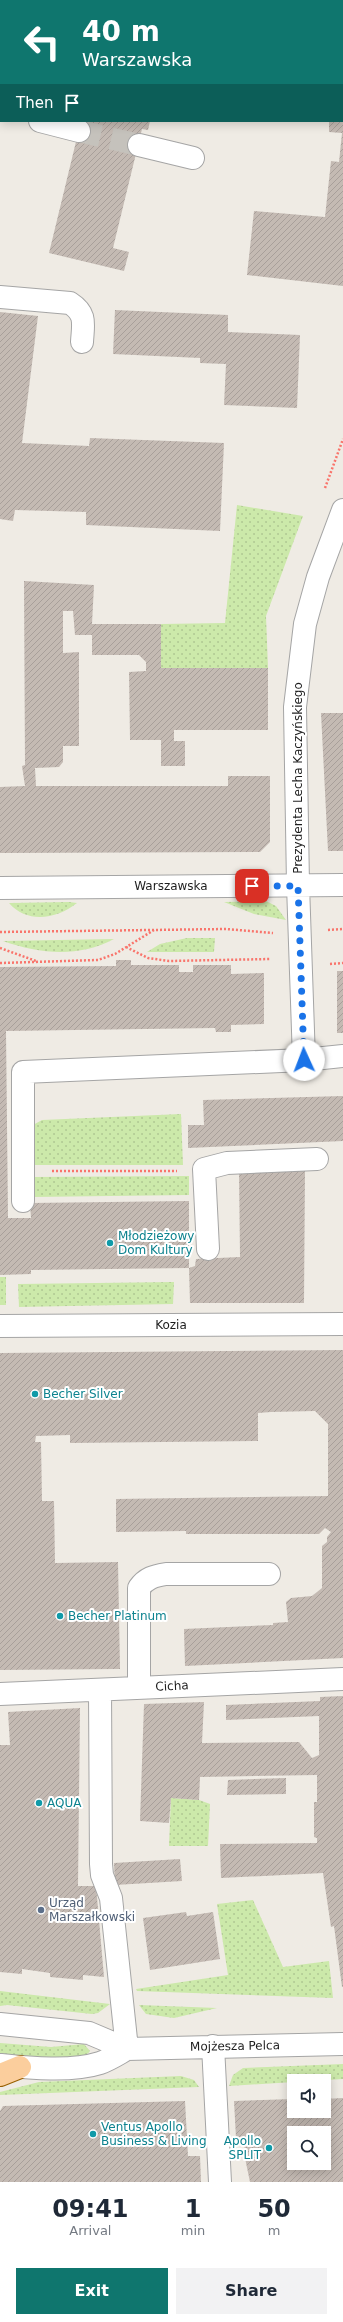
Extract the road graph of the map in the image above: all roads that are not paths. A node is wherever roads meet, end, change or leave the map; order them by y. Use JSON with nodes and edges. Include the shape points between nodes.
{"nodes":[{"id":1,"x":44,"y":122,"type":"edge"},
{"id":2,"x":79,"y":131,"type":"tunnel mouth"},
{"id":3,"x":139,"y":145,"type":"tunnel mouth"},
{"id":4,"x":192,"y":158,"type":"dead end"},
{"id":5,"x":0,"y":297,"type":"edge"},
{"id":6,"x":82,"y":342,"type":"dead end"},
{"id":7,"x":343,"y":510,"type":"edge"},
{"id":8,"x":343,"y":885,"type":"edge"},
{"id":9,"x":298,"y":886,"type":"junction"},
{"id":10,"x":0,"y":888,"type":"edge"},
{"id":11,"x":343,"y":1056,"type":"edge"},
{"id":12,"x":304,"y":1060,"type":"junction"},
{"id":13,"x":317,"y":1158,"type":"dead end"},
{"id":14,"x":23,"y":1201,"type":"dead end"},
{"id":15,"x":208,"y":1249,"type":"dead end"},
{"id":16,"x":343,"y":1324,"type":"edge"},
{"id":17,"x":0,"y":1326,"type":"edge"},
{"id":18,"x":269,"y":1574,"type":"dead end"},
{"id":19,"x":343,"y":1679,"type":"edge"},
{"id":20,"x":139,"y":1688,"type":"junction"},
{"id":21,"x":100,"y":1690,"type":"junction"},
{"id":22,"x":0,"y":1694,"type":"edge"},
{"id":23,"x":0,"y":2024,"type":"edge"},
{"id":24,"x":343,"y":2044,"type":"edge"},
{"id":25,"x":213,"y":2046,"type":"junction"},
{"id":26,"x":127,"y":2050,"type":"junction"},
{"id":27,"x":10,"y":2066,"type":"edge"},
{"id":28,"x":0,"y":2075,"type":"edge"},
{"id":29,"x":220,"y":2182,"type":"edge"}],
"edges":[{"from":1,"to":2,"type":"street"},
{"from":3,"to":4,"type":"street"},
{"from":5,"to":6,"type":"street","via":[[70,303],[80,309],[84,321]]},
{"from":7,"to":9,"type":"street","name":"Prezydenta Lecha Kaczyńskiego","via":[[318,577],[305,624],[298,674],[295,707]]},
{"from":8,"to":9,"type":"street","name":"Warszawska"},
{"from":9,"to":10,"type":"street","name":"Warszawska"},
{"from":9,"to":12,"type":"street","name":"Prezydenta Lecha Kaczyńskiego"},
{"from":11,"to":12,"type":"street"},
{"from":12,"to":14,"type":"street","via":[[23,1072]]},
{"from":13,"to":15,"type":"street","via":[[227,1163],[204,1169]]},
{"from":16,"to":17,"type":"street","name":"Kozia"},
{"from":18,"to":20,"type":"street","via":[[166,1574],[153,1576],[144,1581],[139,1588]]},
{"from":19,"to":20,"type":"street","name":"Cicha"},
{"from":20,"to":21,"type":"street","name":"Cicha"},
{"from":21,"to":22,"type":"street","name":"Cicha"},
{"from":21,"to":26,"type":"street","via":[[101,1864],[102,1875],[111,1898]]},
{"from":23,"to":26,"type":"street","name":"Mojżesza Pelca","via":[[89,2033]]},
{"from":24,"to":25,"type":"street","name":"Mojżesza Pelca"},
{"from":25,"to":26,"type":"street","name":"Mojżesza Pelca"},
{"from":25,"to":29,"type":"street"},
{"from":26,"to":27,"type":"street","name":"Mojżesza Pelca","via":[[100,2063],[89,2065]]},
{"from":27,"to":28,"type":"main road"}]}
